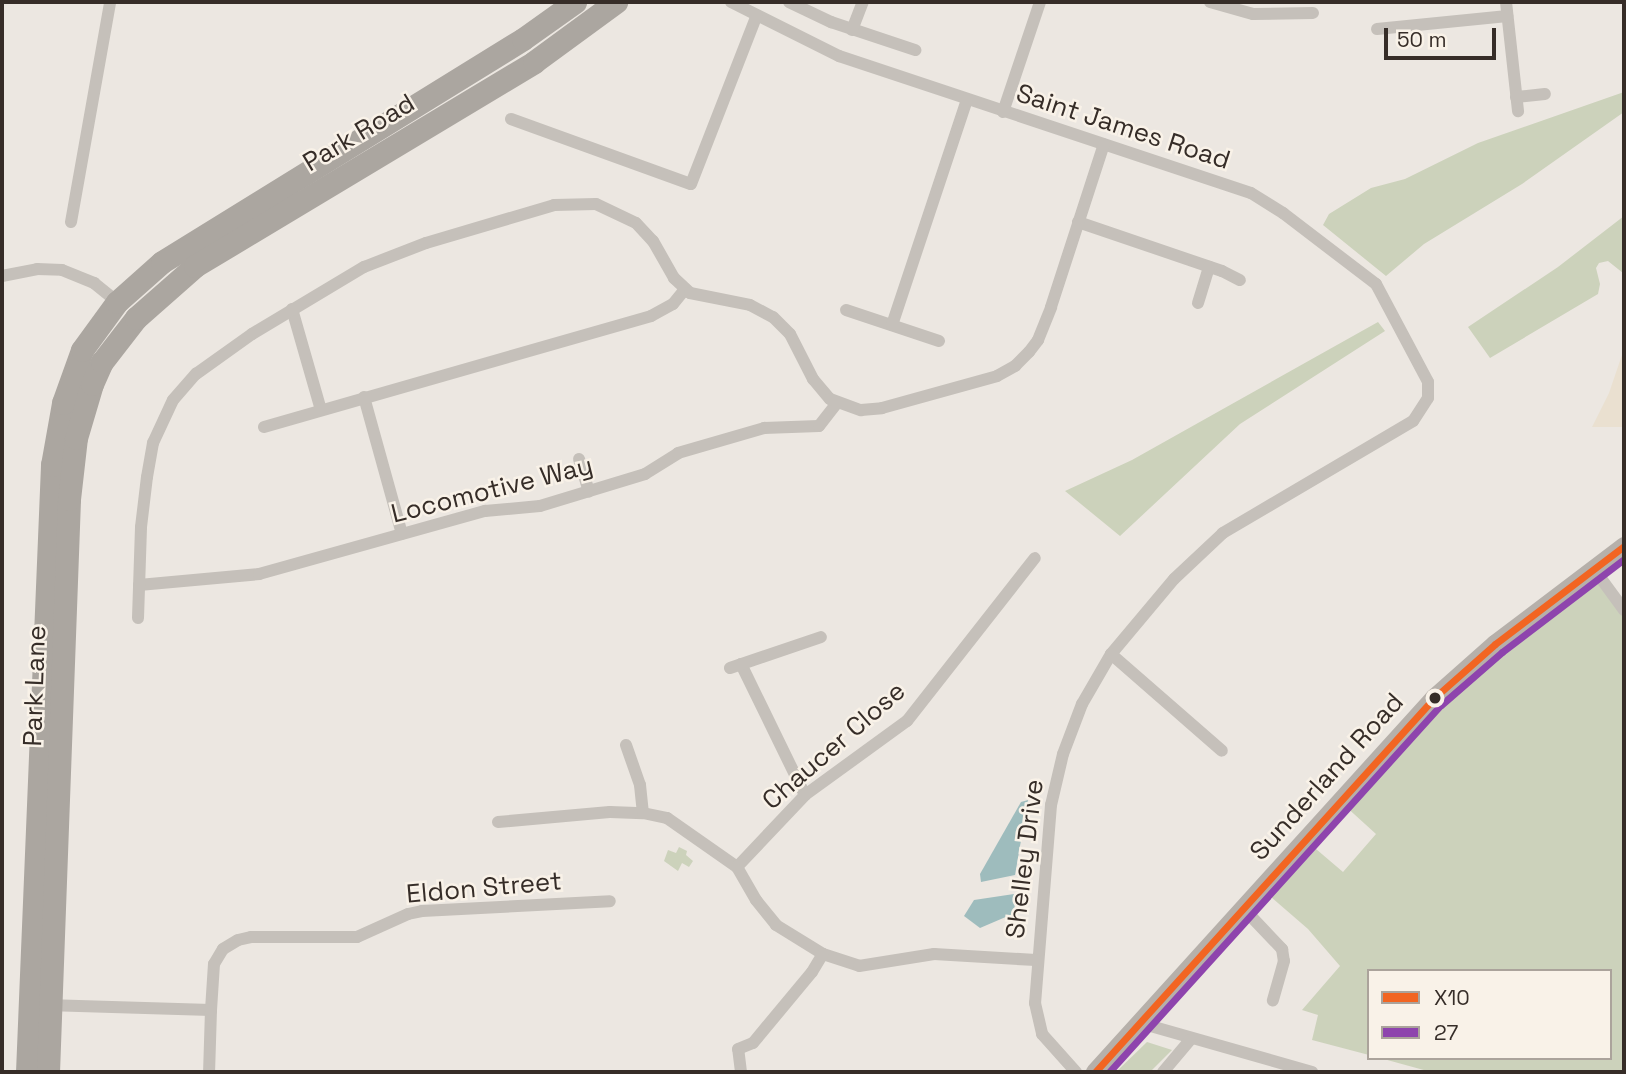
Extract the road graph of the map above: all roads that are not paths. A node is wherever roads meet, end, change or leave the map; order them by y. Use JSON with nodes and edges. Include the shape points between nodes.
{"nodes":[{"id":1,"x":110,"y":2,"type":"edge"},
{"id":2,"x":575,"y":2,"type":"edge"},
{"id":3,"x":616,"y":2,"type":"edge"},
{"id":4,"x":731,"y":2,"type":"edge"},
{"id":5,"x":789,"y":2,"type":"edge"},
{"id":6,"x":863,"y":2,"type":"edge"},
{"id":7,"x":1040,"y":2,"type":"edge"},
{"id":8,"x":1210,"y":2,"type":"edge"},
{"id":9,"x":1506,"y":2,"type":"edge"},
{"id":10,"x":1313,"y":13,"type":"dead end"},
{"id":11,"x":757,"y":15,"type":"junction"},
{"id":12,"x":1507,"y":16,"type":"junction"},
{"id":13,"x":1377,"y":29,"type":"dead end"},
{"id":14,"x":852,"y":30,"type":"junction"},
{"id":15,"x":915,"y":50,"type":"dead end"},
{"id":16,"x":1545,"y":94,"type":"dead end"},
{"id":17,"x":1517,"y":97,"type":"junction"},
{"id":18,"x":967,"y":100,"type":"junction"},
{"id":19,"x":1518,"y":111,"type":"dead end"},
{"id":20,"x":1003,"y":112,"type":"junction"},
{"id":21,"x":511,"y":119,"type":"dead end"},
{"id":22,"x":1104,"y":144,"type":"junction"},
{"id":23,"x":71,"y":222,"type":"dead end"},
{"id":24,"x":1078,"y":222,"type":"junction"},
{"id":25,"x":1209,"y":267,"type":"junction"},
{"id":26,"x":2,"y":276,"type":"edge"},
{"id":27,"x":1240,"y":280,"type":"dead end"},
{"id":28,"x":685,"y":289,"type":"junction"},
{"id":29,"x":117,"y":302,"type":"junction"},
{"id":30,"x":1198,"y":303,"type":"dead end"},
{"id":31,"x":292,"y":309,"type":"junction"},
{"id":32,"x":846,"y":310,"type":"dead end"},
{"id":33,"x":136,"y":318,"type":"junction"},
{"id":34,"x":892,"y":326,"type":"junction"},
{"id":35,"x":939,"y":341,"type":"dead end"},
{"id":36,"x":1429,"y":387,"type":"joint"},
{"id":37,"x":364,"y":397,"type":"junction"},
{"id":38,"x":837,"y":403,"type":"junction"},
{"id":39,"x":321,"y":410,"type":"junction"},
{"id":40,"x":264,"y":427,"type":"dead end"},
{"id":41,"x":579,"y":459,"type":"dead end"},
{"id":42,"x":589,"y":491,"type":"junction"},
{"id":43,"x":402,"y":534,"type":"junction"},
{"id":44,"x":1624,"y":546,"type":"edge"},
{"id":45,"x":1035,"y":558,"type":"dead end"},
{"id":46,"x":1594,"y":569,"type":"junction"},
{"id":47,"x":139,"y":585,"type":"junction"},
{"id":48,"x":1624,"y":610,"type":"edge"},
{"id":49,"x":138,"y":618,"type":"dead end"},
{"id":50,"x":821,"y":637,"type":"dead end"},
{"id":51,"x":1111,"y":654,"type":"junction"},
{"id":52,"x":626,"y":745,"type":"dead end"},
{"id":53,"x":1222,"y":751,"type":"dead end"},
{"id":54,"x":805,"y":795,"type":"junction"},
{"id":55,"x":643,"y":813,"type":"junction"},
{"id":56,"x":498,"y":822,"type":"dead end"},
{"id":57,"x":47,"y":846,"type":"junction"},
{"id":58,"x":737,"y":867,"type":"junction"},
{"id":59,"x":610,"y":901,"type":"dead end"},
{"id":60,"x":1243,"y":908,"type":"junction"},
{"id":61,"x":822,"y":954,"type":"junction"},
{"id":62,"x":1036,"y":960,"type":"junction"},
{"id":63,"x":1273,"y":1000,"type":"dead end"},
{"id":64,"x":40,"y":1004,"type":"junction"},
{"id":65,"x":211,"y":1010,"type":"junction"},
{"id":66,"x":1140,"y":1023,"type":"junction"},
{"id":67,"x":1190,"y":1040,"type":"junction"},
{"id":68,"x":27,"y":1072,"type":"edge"},
{"id":69,"x":48,"y":1072,"type":"edge"},
{"id":70,"x":209,"y":1072,"type":"edge"},
{"id":71,"x":741,"y":1072,"type":"edge"},
{"id":72,"x":1076,"y":1072,"type":"edge"},
{"id":73,"x":1094,"y":1072,"type":"edge"},
{"id":74,"x":1163,"y":1072,"type":"edge"},
{"id":75,"x":1312,"y":1072,"type":"edge"}],
"edges":[{"from":1,"to":23,"type":"street"},
{"from":2,"to":29,"type":"highway","name":"Park Road","via":[[494,57],[205,233],[136,282]]},
{"from":3,"to":33,"type":"highway","name":"Park Road","via":[[534,62],[195,266]]},
{"from":4,"to":11,"type":"street","name":"Saint James Road"},
{"from":5,"to":14,"type":"street"},
{"from":6,"to":14,"type":"street"},
{"from":7,"to":20,"type":"street"},
{"from":8,"to":10,"type":"street","via":[[1253,14]]},
{"from":9,"to":12,"type":"street"},
{"from":11,"to":18,"type":"street","name":"Saint James Road","via":[[839,56]]},
{"from":11,"to":21,"type":"street","via":[[691,184]]},
{"from":12,"to":13,"type":"street"},
{"from":12,"to":17,"type":"street"},
{"from":14,"to":15,"type":"street"},
{"from":16,"to":17,"type":"street"},
{"from":17,"to":19,"type":"street"},
{"from":18,"to":20,"type":"street","name":"Saint James Road"},
{"from":18,"to":34,"type":"street"},
{"from":20,"to":22,"type":"street","name":"Saint James Road"},
{"from":22,"to":24,"type":"street"},
{"from":22,"to":36,"type":"street","name":"Saint James Road","via":[[1251,193],[1283,213],[1371,280],[1421,364]]},
{"from":24,"to":25,"type":"street"},
{"from":24,"to":38,"type":"street","via":[[1038,340],[1015,366],[986,380],[882,408],[861,410]]},
{"from":25,"to":27,"type":"street"},
{"from":25,"to":30,"type":"street"},
{"from":26,"to":29,"type":"street","via":[[62,270],[94,283]]},
{"from":28,"to":31,"type":"street","via":[[636,223],[607,207],[580,202],[554,205],[394,254]]},
{"from":28,"to":37,"type":"street","via":[[673,304],[650,316]]},
{"from":28,"to":38,"type":"street","via":[[750,305],[773,317],[797,344],[818,388]]},
{"from":29,"to":33,"type":"street"},
{"from":29,"to":57,"type":"highway","name":"Park Lane","via":[[82,351],[56,432],[40,748]]},
{"from":31,"to":39,"type":"street"},
{"from":31,"to":47,"type":"street","via":[[196,374],[163,417],[147,477]]},
{"from":32,"to":34,"type":"street"},
{"from":33,"to":57,"type":"highway","name":"Park Lane","via":[[102,362],[76,438],[69,499],[61,737]]},
{"from":34,"to":35,"type":"street"},
{"from":36,"to":51,"type":"street","name":"Shelley Drive","via":[[1424,406],[1413,421],[1223,533],[1174,579]]},
{"from":37,"to":39,"type":"street"},
{"from":37,"to":43,"type":"street"},
{"from":38,"to":42,"type":"street","name":"Locomotive Way","via":[[819,426],[764,429],[678,453],[645,474]]},
{"from":39,"to":40,"type":"street"},
{"from":41,"to":42,"type":"street"},
{"from":42,"to":43,"type":"street","name":"Locomotive Way","via":[[532,508],[494,509]]},
{"from":43,"to":47,"type":"street","name":"Locomotive Way","via":[[260,574]]},
{"from":44,"to":46,"type":"main road","name":"Sunderland Road"},
{"from":45,"to":54,"type":"street","name":"Chaucer Close","via":[[906,721]]},
{"from":46,"to":48,"type":"street"},
{"from":46,"to":60,"type":"main road","name":"Sunderland Road","via":[[1495,644],[1434,698]]},
{"from":47,"to":49,"type":"street"},
{"from":50,"to":54,"type":"street","via":[[736,666]]},
{"from":51,"to":53,"type":"street"},
{"from":51,"to":62,"type":"street","name":"Shelley Drive","via":[[1082,704],[1063,754],[1051,804]]},
{"from":52,"to":55,"type":"street","via":[[640,785]]},
{"from":54,"to":58,"type":"street","name":"Chaucer Close"},
{"from":55,"to":56,"type":"street"},
{"from":55,"to":58,"type":"street","via":[[667,818]]},
{"from":57,"to":64,"type":"highway","name":"Park Lane"},
{"from":58,"to":61,"type":"street","via":[[776,925]]},
{"from":59,"to":65,"type":"street","name":"Eldon Street","via":[[422,911],[357,937],[238,940],[223,949],[214,964]]},
{"from":60,"to":63,"type":"street","via":[[1282,949],[1284,961]]},
{"from":60,"to":66,"type":"main road","name":"Sunderland Road"},
{"from":61,"to":62,"type":"street","via":[[859,966],[934,954]]},
{"from":61,"to":71,"type":"street","via":[[753,1043],[738,1049]]},
{"from":62,"to":72,"type":"street","name":"Shelley Drive","via":[[1034,1003],[1039,1027]]},
{"from":64,"to":65,"type":"street"},
{"from":64,"to":68,"type":"highway","name":"Park Lane"},
{"from":64,"to":69,"type":"highway","name":"Park Lane"},
{"from":65,"to":70,"type":"street","name":"Eldon Street"},
{"from":66,"to":67,"type":"street"},
{"from":66,"to":73,"type":"main road","name":"Sunderland Road"},
{"from":67,"to":74,"type":"street"},
{"from":67,"to":75,"type":"street"}]}
